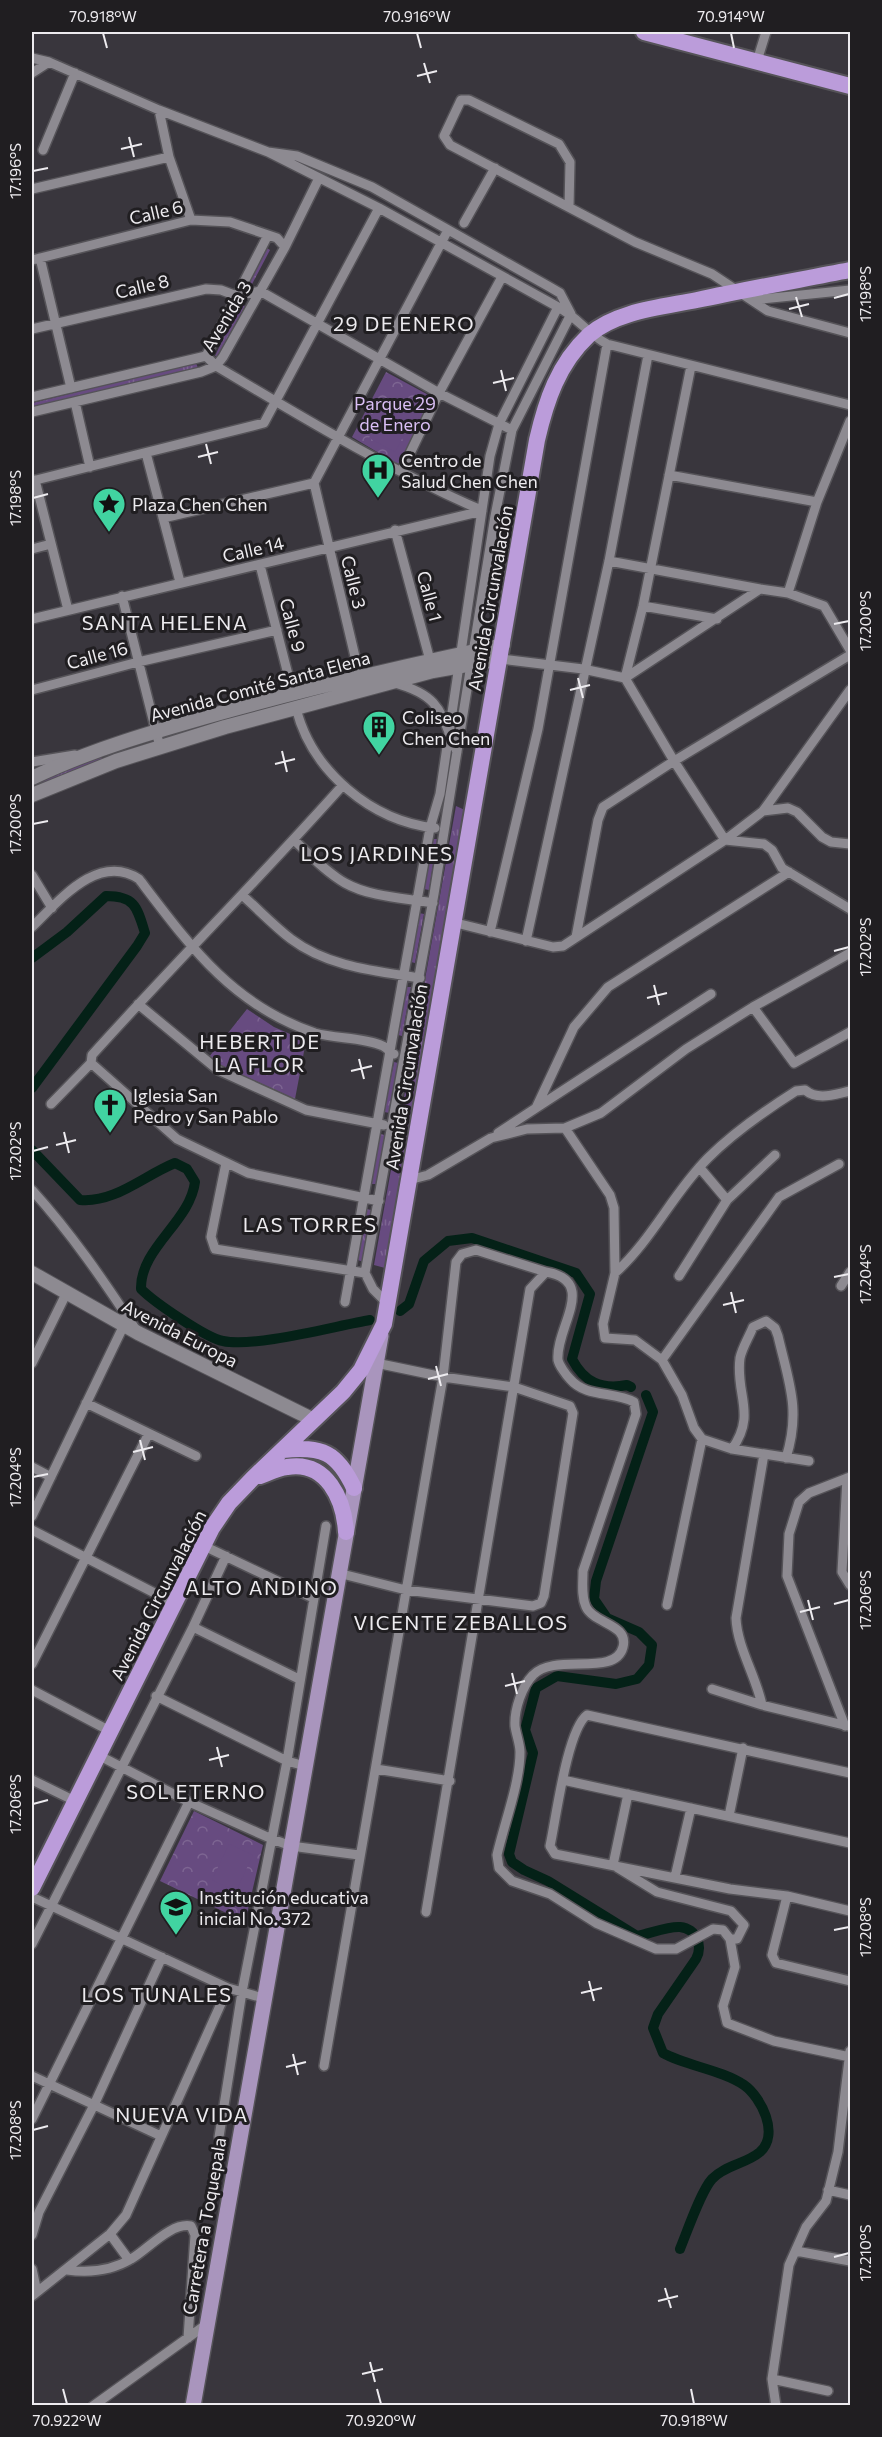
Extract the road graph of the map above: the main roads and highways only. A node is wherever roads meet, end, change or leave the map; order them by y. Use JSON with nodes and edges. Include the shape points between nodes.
{"nodes":[{"id":1,"x":644,"y":32,"type":"edge"},
{"id":2,"x":850,"y":86,"type":"edge"},
{"id":3,"x":850,"y":270,"type":"edge"},
{"id":4,"x":384,"y":1324,"type":"junction"},
{"id":5,"x":283,"y":1450,"type":"junction"},
{"id":6,"x":361,"y":1450,"type":"joint"},
{"id":7,"x":253,"y":1478,"type":"junction"},
{"id":8,"x":354,"y":1488,"type":"junction"},
{"id":9,"x":346,"y":1532,"type":"junction"},
{"id":10,"x":37,"y":1864,"type":"edge"},
{"id":11,"x":32,"y":1887,"type":"edge"},
{"id":12,"x":193,"y":2406,"type":"edge"}],
"edges":[{"from":1,"to":2,"type":"highway"},
{"from":3,"to":4,"type":"highway","name":"Avenida Circunvalación","via":[[745,296],[630,315],[590,335],[555,380],[537,440]]},
{"from":4,"to":5,"type":"highway","name":"Avenida Circunvalación","via":[[361,1370]]},
{"from":4,"to":6,"type":"main road","name":"Avenida Circunvalación"},
{"from":5,"to":7,"type":"highway","name":"Avenida Circunvalación"},
{"from":5,"to":8,"type":"highway","via":[[321,1450],[346,1470]]},
{"from":6,"to":8,"type":"main road","name":"Carretera a Toquepala"},
{"from":7,"to":9,"type":"highway","via":[[288,1466],[321,1474],[338,1494]]},
{"from":7,"to":10,"type":"highway","name":"Avenida Circunvalación","via":[[229,1503],[202,1545],[75,1801]]},
{"from":8,"to":9,"type":"main road","name":"Carretera a Toquepala"},
{"from":9,"to":12,"type":"main road","name":"Carretera a Toquepala"},
{"from":10,"to":11,"type":"highway","name":"Avenida Circunvalación"}]}
